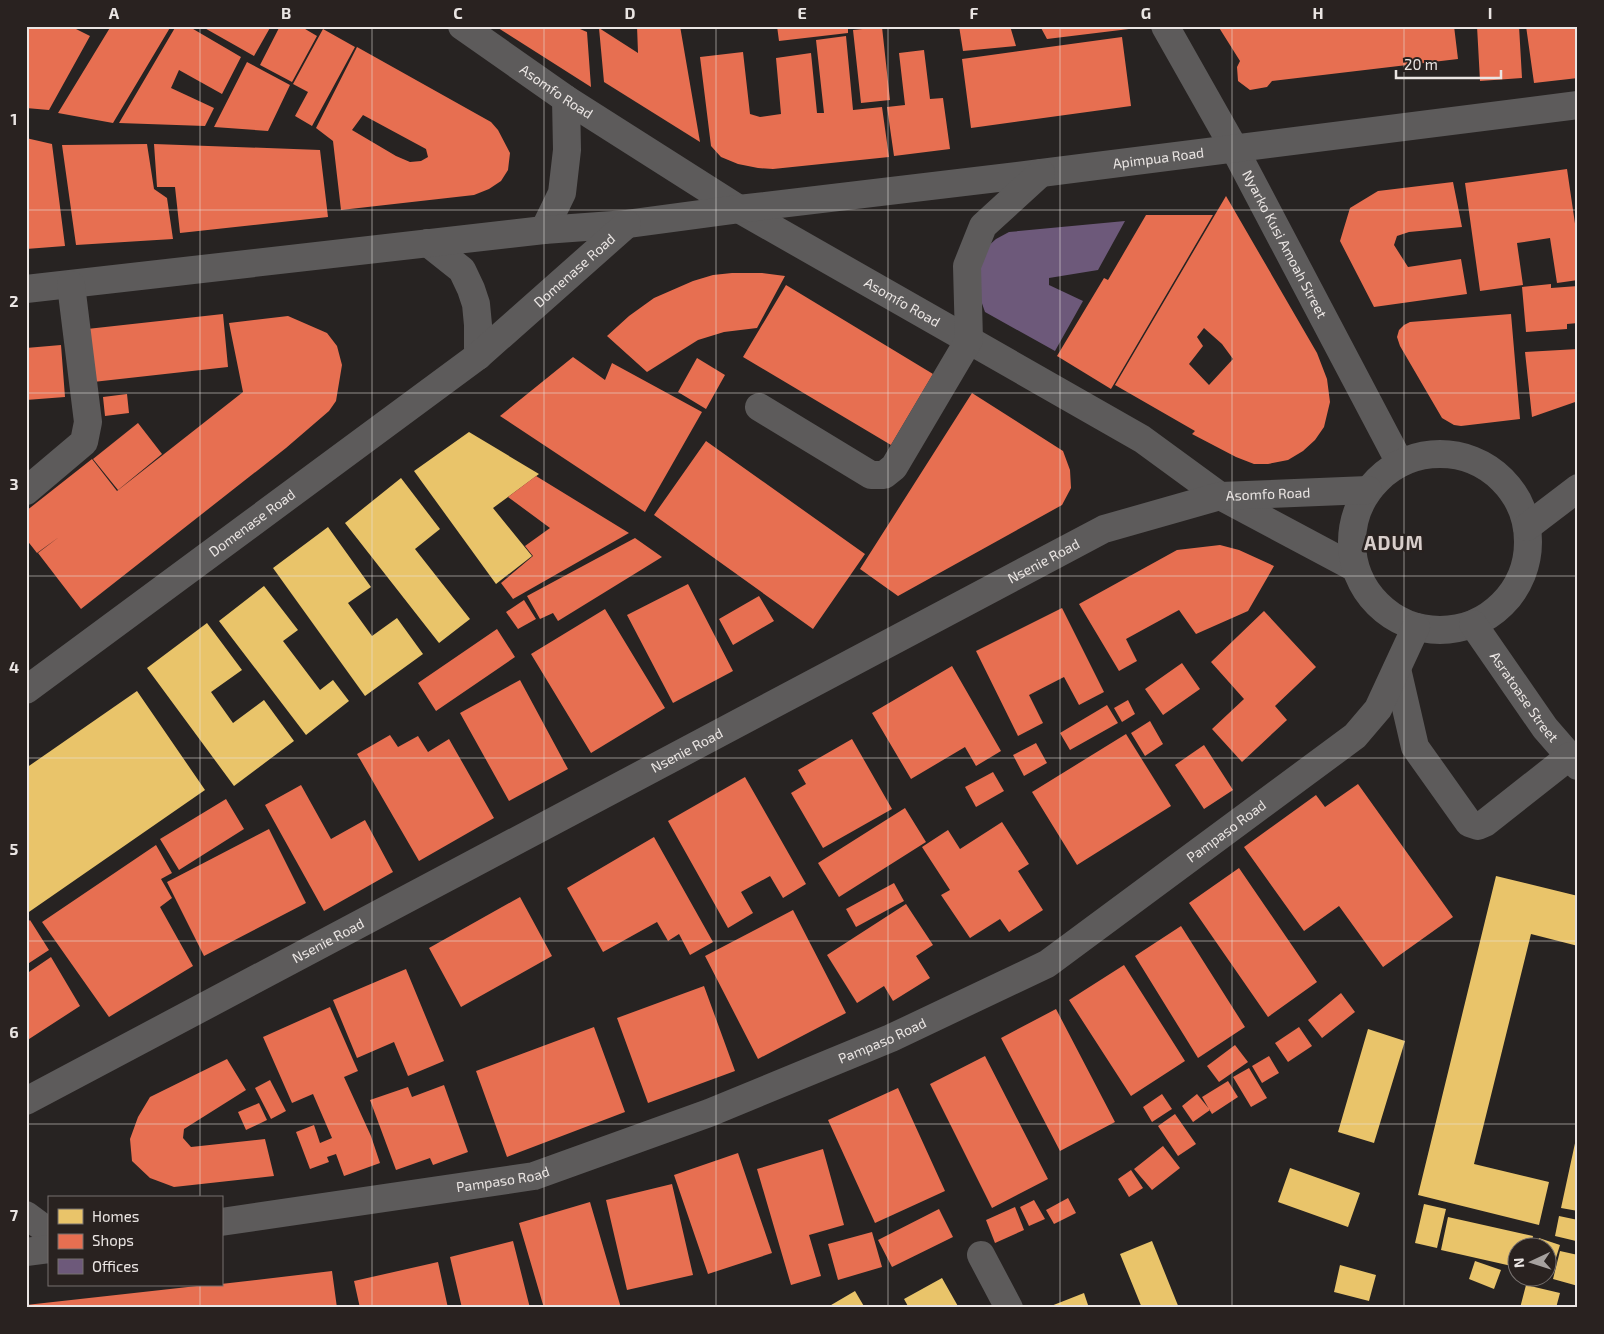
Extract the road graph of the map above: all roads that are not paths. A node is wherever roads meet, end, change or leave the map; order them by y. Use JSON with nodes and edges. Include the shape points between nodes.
{"nodes":[{"id":1,"x":462,"y":26,"type":"edge"},
{"id":2,"x":1165,"y":26,"type":"edge"},
{"id":3,"x":566,"y":99,"type":"junction"},
{"id":4,"x":1578,"y":104,"type":"edge"},
{"id":5,"x":1234,"y":148,"type":"junction"},
{"id":6,"x":1041,"y":173,"type":"junction"},
{"id":7,"x":739,"y":209,"type":"junction"},
{"id":8,"x":627,"y":224,"type":"junction"},
{"id":9,"x":544,"y":230,"type":"junction"},
{"id":10,"x":428,"y":243,"type":"junction"},
{"id":11,"x":71,"y":285,"type":"junction"},
{"id":12,"x":26,"y":289,"type":"edge"},
{"id":13,"x":969,"y":340,"type":"junction"},
{"id":14,"x":478,"y":356,"type":"junction"},
{"id":15,"x":759,"y":408,"type":"dead end"},
{"id":16,"x":1400,"y":463,"type":"junction"},
{"id":17,"x":1578,"y":488,"type":"edge"},
{"id":18,"x":1368,"y":490,"type":"junction"},
{"id":19,"x":26,"y":491,"type":"edge"},
{"id":20,"x":1220,"y":496,"type":"junction"},
{"id":21,"x":1527,"y":527,"type":"junction"},
{"id":22,"x":1355,"y":568,"type":"junction"},
{"id":23,"x":1473,"y":624,"type":"junction"},
{"id":24,"x":1416,"y":627,"type":"junction"},
{"id":25,"x":1397,"y":669,"type":"junction"},
{"id":26,"x":26,"y":690,"type":"edge"},
{"id":27,"x":1574,"y":761,"type":"edge"},
{"id":28,"x":26,"y":1101,"type":"edge"},
{"id":29,"x":26,"y":1215,"type":"edge"},
{"id":30,"x":222,"y":1222,"type":"edge"},
{"id":31,"x":48,"y":1231,"type":"edge"},
{"id":32,"x":48,"y":1249,"type":"edge"},
{"id":33,"x":26,"y":1252,"type":"edge"},
{"id":34,"x":981,"y":1255,"type":"dead end"},
{"id":35,"x":1009,"y":1308,"type":"edge"}],
"edges":[{"from":1,"to":3,"type":"street","name":"Asomfo Road"},
{"from":2,"to":5,"type":"street","name":"Nyarko Kusi Amoah Street"},
{"from":3,"to":7,"type":"street","name":"Asomfo Road"},
{"from":3,"to":9,"type":"street","via":[[567,150],[562,193]]},
{"from":4,"to":5,"type":"street","name":"Apimpua Road"},
{"from":5,"to":6,"type":"street","name":"Apimpua Road"},
{"from":5,"to":16,"type":"street","name":"Nyarko Kusi Amoah Street"},
{"from":6,"to":7,"type":"street","name":"Apimpua Road"},
{"from":6,"to":13,"type":"street","via":[[983,226],[967,266]]},
{"from":7,"to":8,"type":"street","name":"Apimpua Road"},
{"from":7,"to":13,"type":"street","name":"Asomfo Road"},
{"from":8,"to":9,"type":"street","name":"Apimpua Road"},
{"from":8,"to":14,"type":"street","name":"Domenase Road"},
{"from":9,"to":10,"type":"street","name":"Apimpua Road"},
{"from":10,"to":11,"type":"street","name":"Apimpua Road"},
{"from":10,"to":14,"type":"street","via":[[462,270],[471,289],[476,304]]},
{"from":11,"to":12,"type":"street","name":"Apimpua Road"},
{"from":11,"to":19,"type":"street","via":[[88,422],[84,442]]},
{"from":13,"to":15,"type":"street","via":[[894,467],[884,475],[871,475]]},
{"from":13,"to":20,"type":"street","name":"Asomfo Road","via":[[1142,439]]},
{"from":14,"to":26,"type":"street","name":"Domenase Road"},
{"from":16,"to":18,"type":"street","via":[[1389,469]]},
{"from":16,"to":21,"type":"street","via":[[1416,456],[1445,453],[1474,460],[1499,476],[1517,499]]},
{"from":17,"to":21,"type":"street"},
{"from":18,"to":20,"type":"street","name":"Asomfo Road"},
{"from":18,"to":22,"type":"street","via":[[1356,513],[1351,538]]},
{"from":20,"to":22,"type":"street"},
{"from":20,"to":28,"type":"street","name":"Nsenie Road","via":[[1104,529]]},
{"from":21,"to":23,"type":"street","via":[[1527,557],[1517,585],[1498,608]]},
{"from":22,"to":24,"type":"street","via":[[1368,594],[1389,615]]},
{"from":23,"to":24,"type":"street","via":[[1445,630]]},
{"from":23,"to":27,"type":"street","name":"Asratoase Street","via":[[1545,728]]},
{"from":24,"to":25,"type":"street","name":"Pampaso Road"},
{"from":25,"to":27,"type":"street","via":[[1415,747],[1469,824],[1478,826],[1485,823]]},
{"from":25,"to":30,"type":"street","name":"Pampaso Road","via":[[1378,709],[1355,736],[1047,964],[891,1038],[710,1113],[534,1176]]},
{"from":29,"to":31,"type":"street"},
{"from":32,"to":33,"type":"street"},
{"from":34,"to":35,"type":"street"}]}
